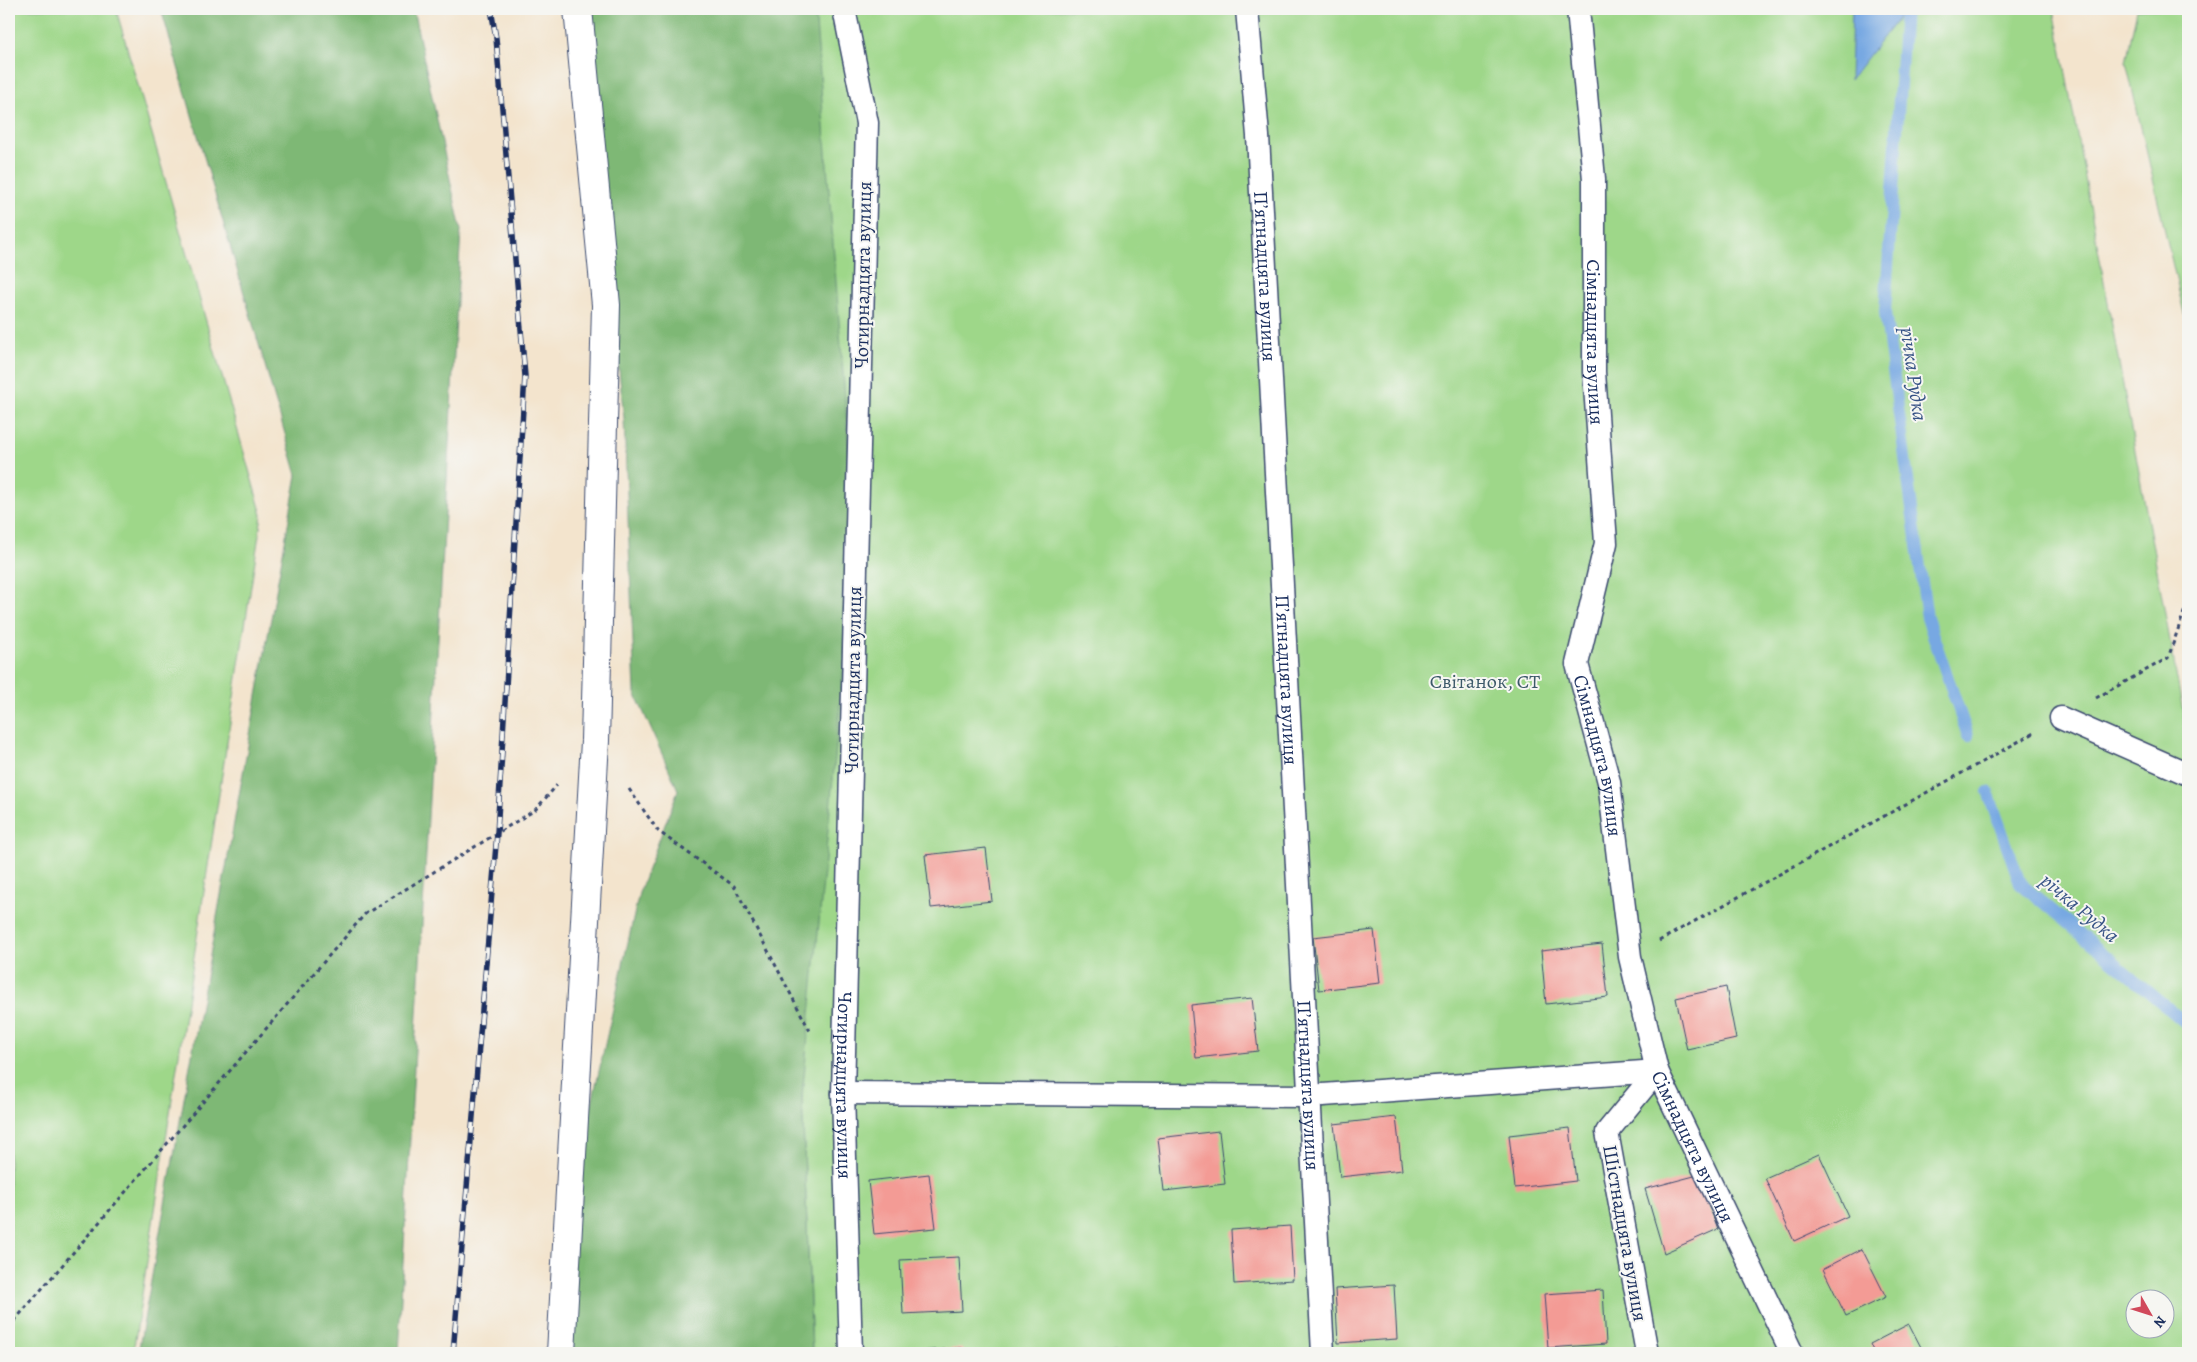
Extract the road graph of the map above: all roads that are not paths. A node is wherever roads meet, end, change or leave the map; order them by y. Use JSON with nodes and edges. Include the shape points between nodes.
{"nodes":[{"id":1,"x":578,"y":9,"type":"edge"},
{"id":2,"x":844,"y":9,"type":"edge"},
{"id":3,"x":1246,"y":9,"type":"edge"},
{"id":4,"x":1578,"y":9,"type":"edge"},
{"id":5,"x":2061,"y":718,"type":"road end"},
{"id":6,"x":2188,"y":774,"type":"edge"},
{"id":7,"x":1657,"y":1071,"type":"junction"},
{"id":8,"x":843,"y":1093,"type":"junction"},
{"id":9,"x":1309,"y":1096,"type":"junction"},
{"id":10,"x":561,"y":1353,"type":"edge"},
{"id":11,"x":851,"y":1353,"type":"edge"},
{"id":12,"x":1323,"y":1353,"type":"edge"},
{"id":13,"x":1647,"y":1353,"type":"edge"},
{"id":14,"x":1792,"y":1353,"type":"edge"}],
"edges":[{"from":1,"to":10,"type":"street","via":[[606,305],[595,741]]},
{"from":2,"to":8,"type":"lane","name":"Чотирнадцята вулиця","via":[[867,123]]},
{"from":3,"to":9,"type":"lane","name":"П’ятнадцята вулиця","via":[[1259,146]]},
{"from":4,"to":7,"type":"lane","name":"Сімнадцята вулиця","via":[[1594,179],[1594,372],[1606,543],[1577,664],[1609,782],[1630,958]]},
{"from":5,"to":6,"type":"lane"},
{"from":7,"to":9,"type":"lane"},
{"from":7,"to":13,"type":"lane","name":"Шістнадцята вулиця","via":[[1607,1132]]},
{"from":7,"to":14,"type":"lane","name":"Сімнадцята вулиця"},
{"from":8,"to":9,"type":"lane"},
{"from":8,"to":11,"type":"lane","name":"Чотирнадцята вулиця"},
{"from":9,"to":12,"type":"lane","name":"П’ятнадцята вулиця"}]}
